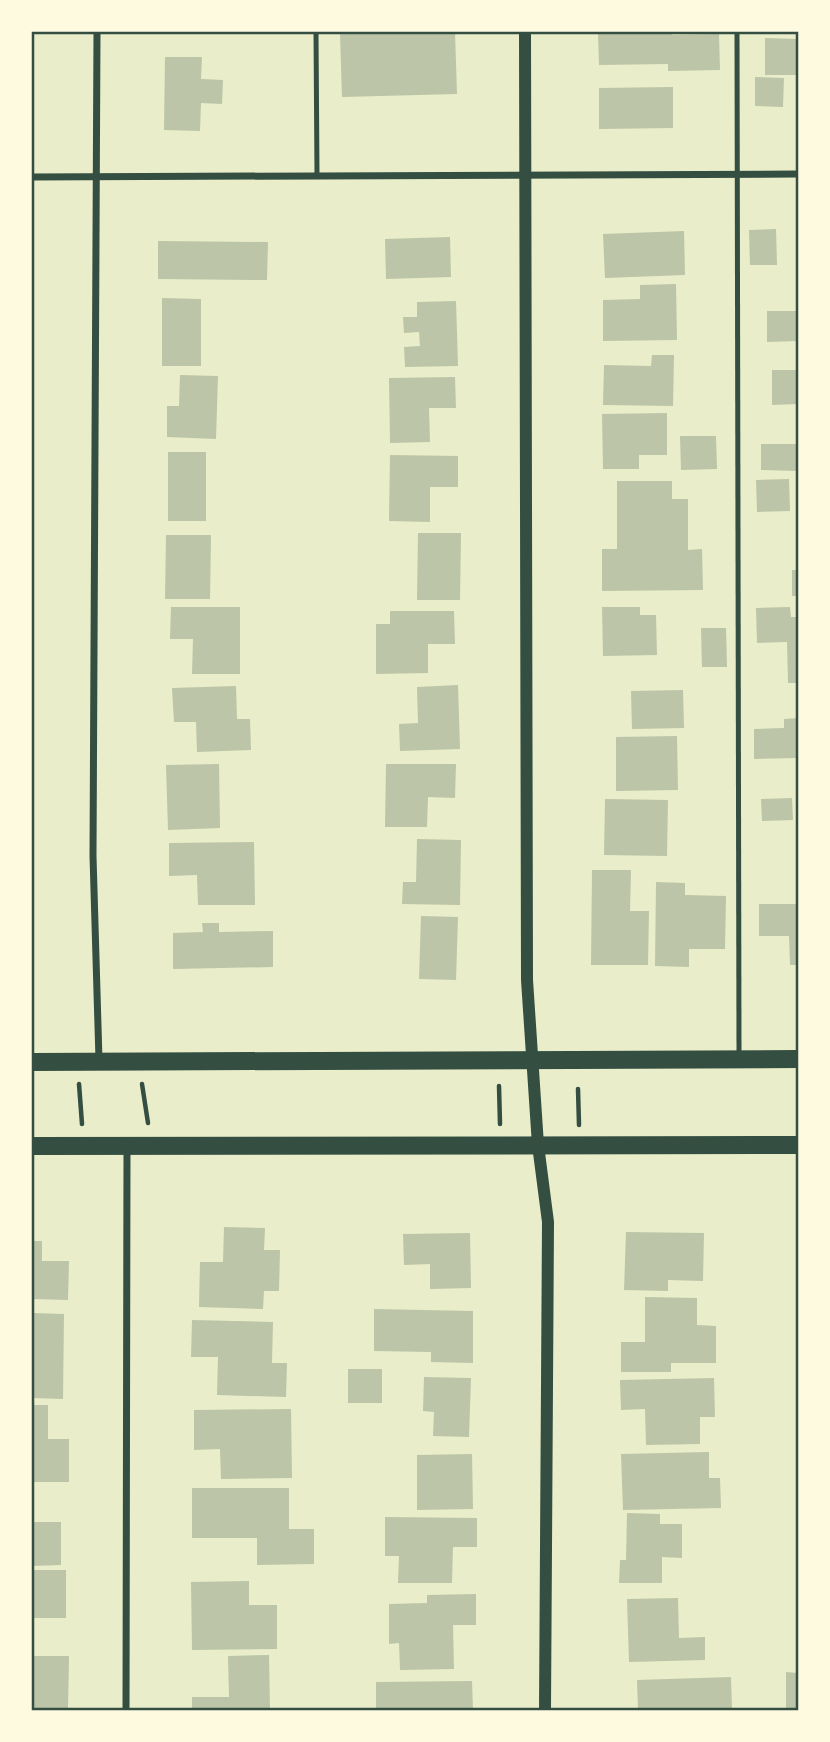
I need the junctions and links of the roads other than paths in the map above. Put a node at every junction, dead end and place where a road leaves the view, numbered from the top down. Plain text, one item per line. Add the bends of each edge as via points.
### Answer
1 (97, 32) edge
2 (316, 32) edge
3 (525, 32) edge
4 (737, 32) edge
5 (799, 174) edge
6 (738, 175) junction
7 (97, 176) junction
8 (317, 176) junction
9 (525, 176) junction
10 (32, 177) edge
11 (739, 1059) junction
12 (799, 1059) edge
13 (99, 1061) junction
14 (533, 1061) junction
15 (32, 1062) edge
16 (128, 1145) junction
17 (538, 1145) junction
18 (799, 1145) edge
19 (32, 1146) edge
20 (126, 1710) edge
21 (545, 1710) edge

1 - 7 street
2 - 8 lane
3 - 9 street
4 - 6 lane
5 - 6 street
6 - 9 street
6 - 11 lane
7 - 8 street
7 - 10 street
7 - 13 street via 93,856
8 - 9 street
9 - 14 street via 527,980
11 - 12 main road
11 - 14 main road
13 - 14 main road
13 - 15 main road
14 - 17 street
16 - 17 main road
16 - 19 main road
16 - 20 street
17 - 18 main road
17 - 21 street via 548,1222

